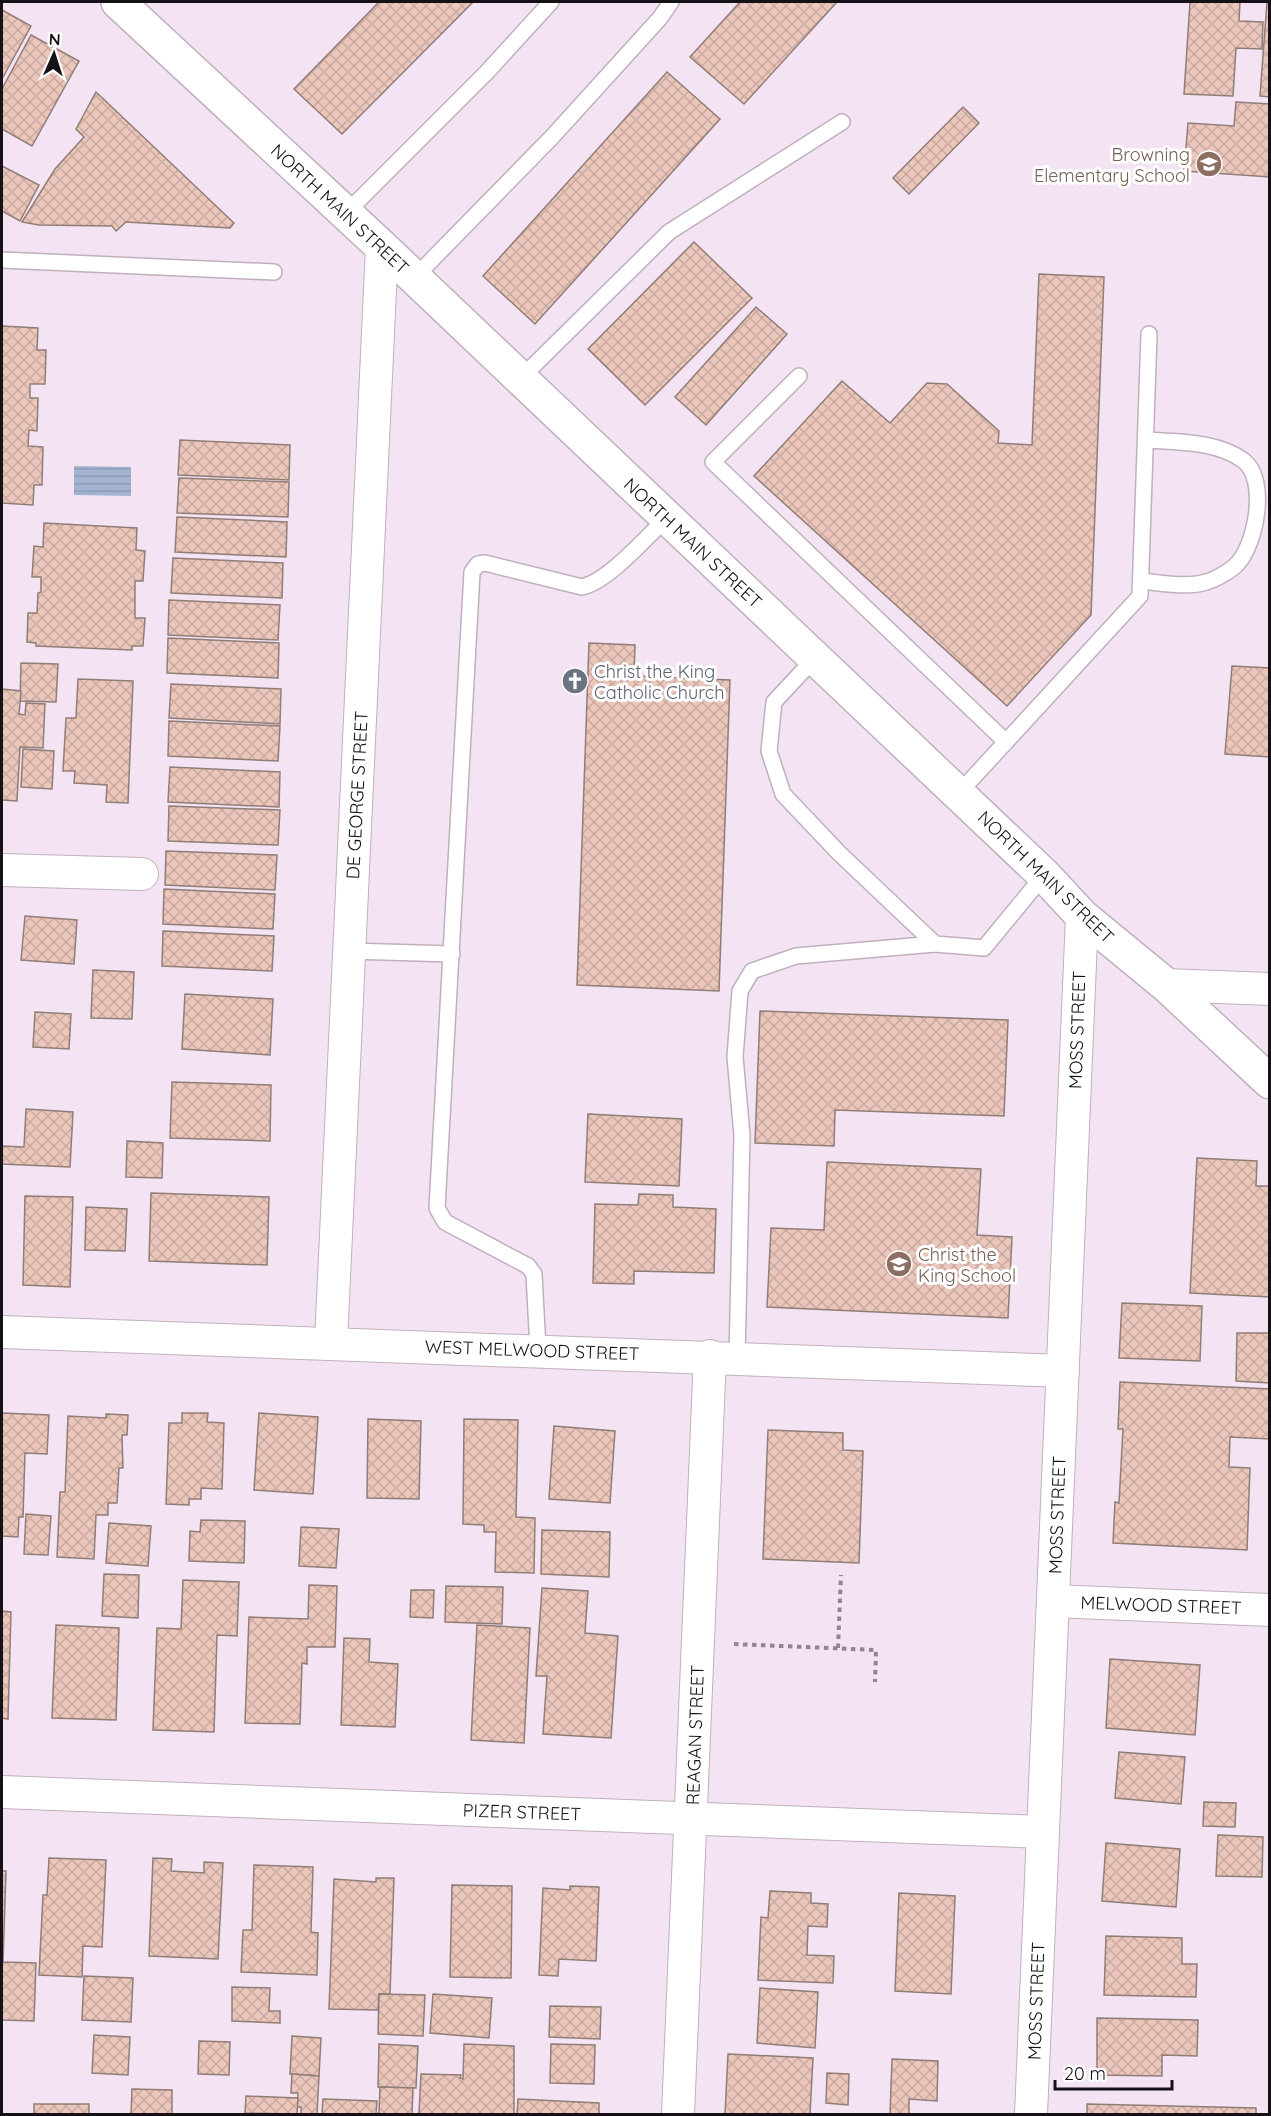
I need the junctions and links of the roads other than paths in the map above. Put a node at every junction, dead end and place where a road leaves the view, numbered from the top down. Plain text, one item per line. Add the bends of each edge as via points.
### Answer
1 (550, 2) edge
2 (671, 2) edge
3 (131, 9) edge
4 (842, 122) dead end
5 (346, 213) junction
6 (382, 247) junction
7 (2, 260) edge
8 (274, 272) dead end
9 (414, 278) junction
10 (1149, 334) dead end
11 (799, 376) dead end
12 (520, 379) junction
13 (1146, 440) junction
14 (667, 518) junction
15 (1142, 581) junction
16 (815, 658) junction
17 (1006, 742) junction
18 (958, 794) junction
19 (2, 870) edge
20 (142, 874) dead end
21 (1044, 875) junction
22 (1082, 916) junction
23 (935, 944) junction
24 (349, 951) junction
25 (452, 954) junction
26 (1166, 985) junction
27 (1269, 989) edge
28 (1269, 1082) edge
29 (2, 1332) edge
30 (331, 1342) junction
31 (538, 1350) junction
32 (724, 1357) junction
33 (1063, 1371) junction
34 (1053, 1601) junction
35 (1269, 1610) edge
36 (2, 1792) edge
37 (692, 1818) junction
38 (1043, 1832) junction
39 (678, 2115) edge
40 (1031, 2115) edge

1 - 5 lane via 486,73
2 - 9 lane via 552,137
3 - 5 main road, NORTH MAIN STREET
4 - 12 lane via 669,232
5 - 6 main road, NORTH MAIN STREET
6 - 9 main road, NORTH MAIN STREET
6 - 24 street, DE GEORGE STREET
7 - 8 lane
9 - 12 main road, NORTH MAIN STREET
10 - 13 lane
11 - 17 lane via 713,462
12 - 14 main road, NORTH MAIN STREET
13 - 15 lane
13 - 15 lane via 1191,443 1229,452 1246,462 1255,480 1258,502 1250,544 1237,564 1206,582
14 - 16 main road, NORTH MAIN STREET
14 - 25 lane via 598,580 582,587 485,563 474,568
15 - 17 lane via 1140,596
16 - 18 main road, NORTH MAIN STREET
16 - 23 lane via 774,702 769,751 783,794
17 - 18 lane
18 - 21 main road, NORTH MAIN STREET
19 - 20 street
21 - 22 main road, NORTH MAIN STREET
21 - 23 lane via 984,948
22 - 26 main road, NORTH MAIN STREET
22 - 33 street, MOSS STREET
23 - 32 lane via 796,956 752,971 740,991 735,1057 742,1135
24 - 25 lane
24 - 30 street, DE GEORGE STREET
25 - 31 lane via 437,1208 445,1222 528,1266 536,1282
26 - 27 street
26 - 28 main road, NORTH MAIN STREET
29 - 30 street, WEST MELWOOD STREET
30 - 31 street, WEST MELWOOD STREET
31 - 32 street, WEST MELWOOD STREET
32 - 33 street, WEST MELWOOD STREET
32 - 37 street, REAGAN STREET
33 - 34 street, MOSS STREET
34 - 35 street, MELWOOD STREET
34 - 38 street, MOSS STREET
36 - 37 street, PIZER STREET
37 - 38 street, PIZER STREET
37 - 39 street, REAGAN STREET
38 - 40 street, MOSS STREET

